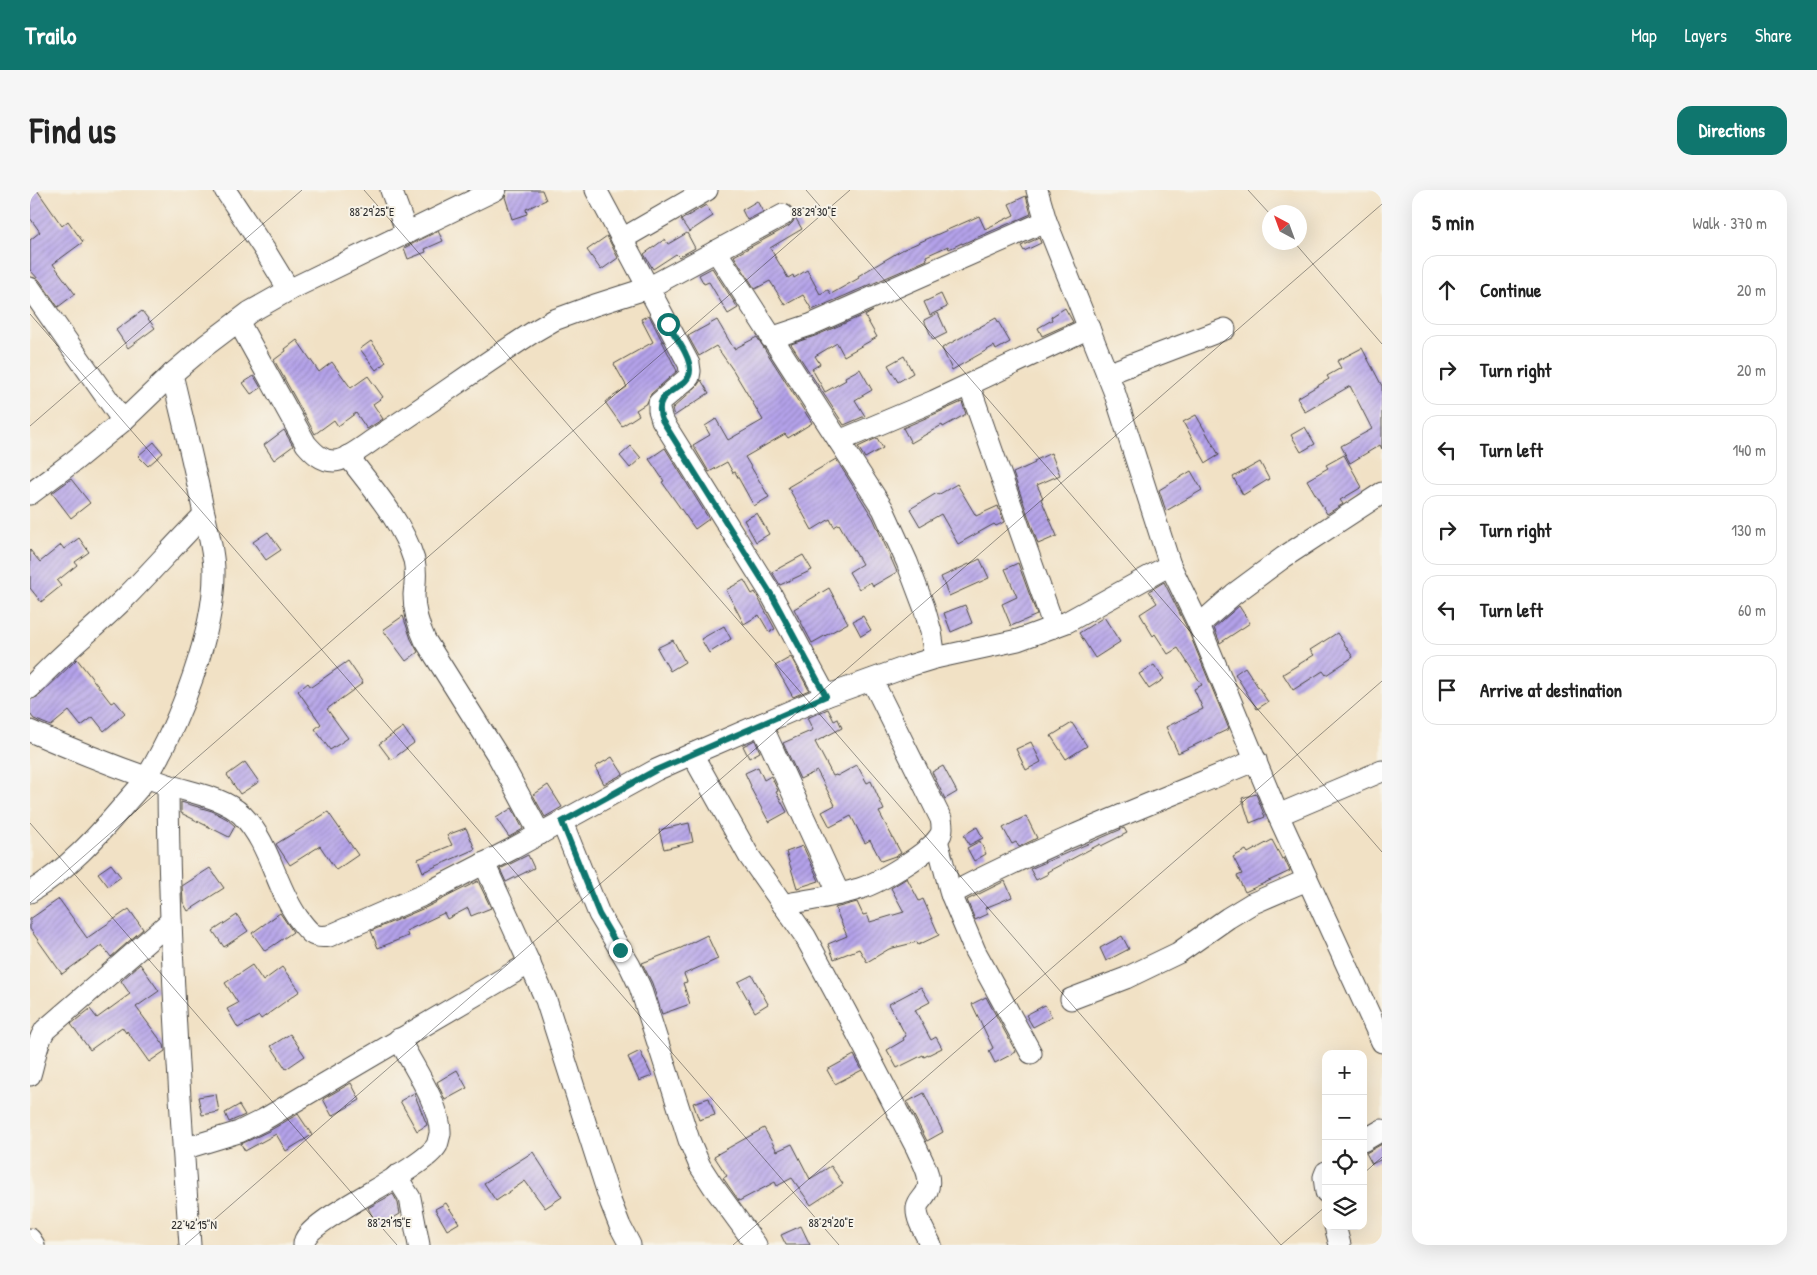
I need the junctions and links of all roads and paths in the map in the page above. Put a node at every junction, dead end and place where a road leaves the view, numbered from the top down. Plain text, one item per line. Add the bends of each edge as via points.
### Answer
1 (224, 190) edge
2 (391, 190) edge
3 (495, 190) edge
4 (596, 190) edge
5 (706, 190) edge
6 (1038, 190) edge
7 (783, 215) dead end
8 (1046, 221) junction
9 (407, 233) junction
10 (622, 239) junction
11 (716, 251) junction
12 (648, 288) junction
13 (289, 290) junction
14 (33, 300) edge
15 (238, 321) junction
16 (1089, 328) junction
17 (1225, 329) dead end
18 (771, 338) junction
19 (172, 374) junction
20 (1107, 374) junction
21 (969, 385) junction
22 (123, 420) junction
23 (840, 441) junction
24 (348, 456) junction
25 (30, 494) edge
26 (1380, 499) edge
27 (204, 515) junction
28 (1170, 565) junction
29 (1198, 625) junction
30 (1054, 627) junction
31 (935, 658) junction
32 (872, 680) junction
33 (30, 688) edge
34 (826, 696) junction
35 (761, 724) junction
36 (30, 731) edge
37 (692, 754) junction
38 (1256, 760) junction
39 (1382, 771) edge
40 (148, 777) junction
41 (168, 785) junction
42 (1278, 815) junction
43 (562, 822) junction
44 (540, 834) junction
45 (937, 840) junction
46 (484, 863) junction
47 (1307, 880) junction
48 (30, 892) edge
49 (839, 894) junction
50 (951, 894) junction
51 (783, 905) junction
52 (171, 921) junction
53 (530, 963) junction
54 (1071, 999) dead end
55 (399, 1039) junction
56 (1382, 1042) edge
57 (1031, 1054) dead end
58 (30, 1075) edge
59 (1382, 1130) edge
60 (1366, 1140) edge
61 (183, 1149) junction
62 (396, 1176) junction
63 (1336, 1230) edge
64 (30, 1239) edge
65 (34, 1245) edge
66 (190, 1245) edge
67 (304, 1245) edge
68 (419, 1245) edge
69 (630, 1245) edge
70 (756, 1245) edge
71 (931, 1245) edge
72 (1340, 1245) edge

1 - 13 street
2 - 9 street
3 - 9 street
4 - 10 street
5 - 10 street
6 - 8 street
7 - 11 street
8 - 16 street
8 - 18 street via 810,325
9 - 13 street
10 - 12 street
11 - 12 street
11 - 18 street
12 - 24 street via 554,320
12 - 34 street via 684,353 690,371 689,377 659,403 662,420 771,594
13 - 15 street
14 - 22 street
15 - 19 street
15 - 24 street via 306,444 325,460 336,462
16 - 20 street
16 - 21 street
17 - 20 street
18 - 23 street
19 - 22 street
19 - 27 street
20 - 28 street
21 - 23 street
21 - 30 street
22 - 25 street
23 - 31 street via 883,509 908,562 924,606
24 - 44 street via 391,514 414,560 417,622 425,640 498,756
26 - 29 street via 1284,556
27 - 33 street via 130,593 67,649
27 - 40 street via 214,570 207,625 182,704
28 - 29 street
28 - 30 street
29 - 38 street
30 - 31 street via 1018,640
31 - 32 street
32 - 34 street
32 - 45 street via 942,819 943,831
34 - 35 street
35 - 37 street
35 - 49 street
36 - 40 street
37 - 43 street via 656,770
37 - 51 street via 749,856
38 - 42 street
38 - 50 street via 1048,847
39 - 42 street
40 - 41 street
40 - 48 street via 76,858
41 - 46 street via 232,806 244,817 262,843 294,912 310,933 320,937 329,936 412,899
41 - 52 street
42 - 47 street
43 - 44 street
43 - 70 street via 599,914 640,987 700,1166
44 - 46 street
45 - 49 street via 875,882
45 - 50 street
46 - 53 street
47 - 54 street via 1251,904 1178,954
47 - 56 street
49 - 51 street
50 - 57 street via 974,950
51 - 71 street via 805,936 926,1170 929,1181 918,1206 918,1215
52 - 58 street via 45,1030 38,1042
52 - 61 street
53 - 55 street
53 - 69 street via 559,1037 611,1203
55 - 61 street via 263,1120 239,1132
55 - 62 street via 432,1101 440,1134 437,1145 428,1154
59 - 60 street
61 - 66 street
62 - 67 street via 323,1222 308,1234
62 - 68 street via 410,1198
63 - 72 street
64 - 65 street

